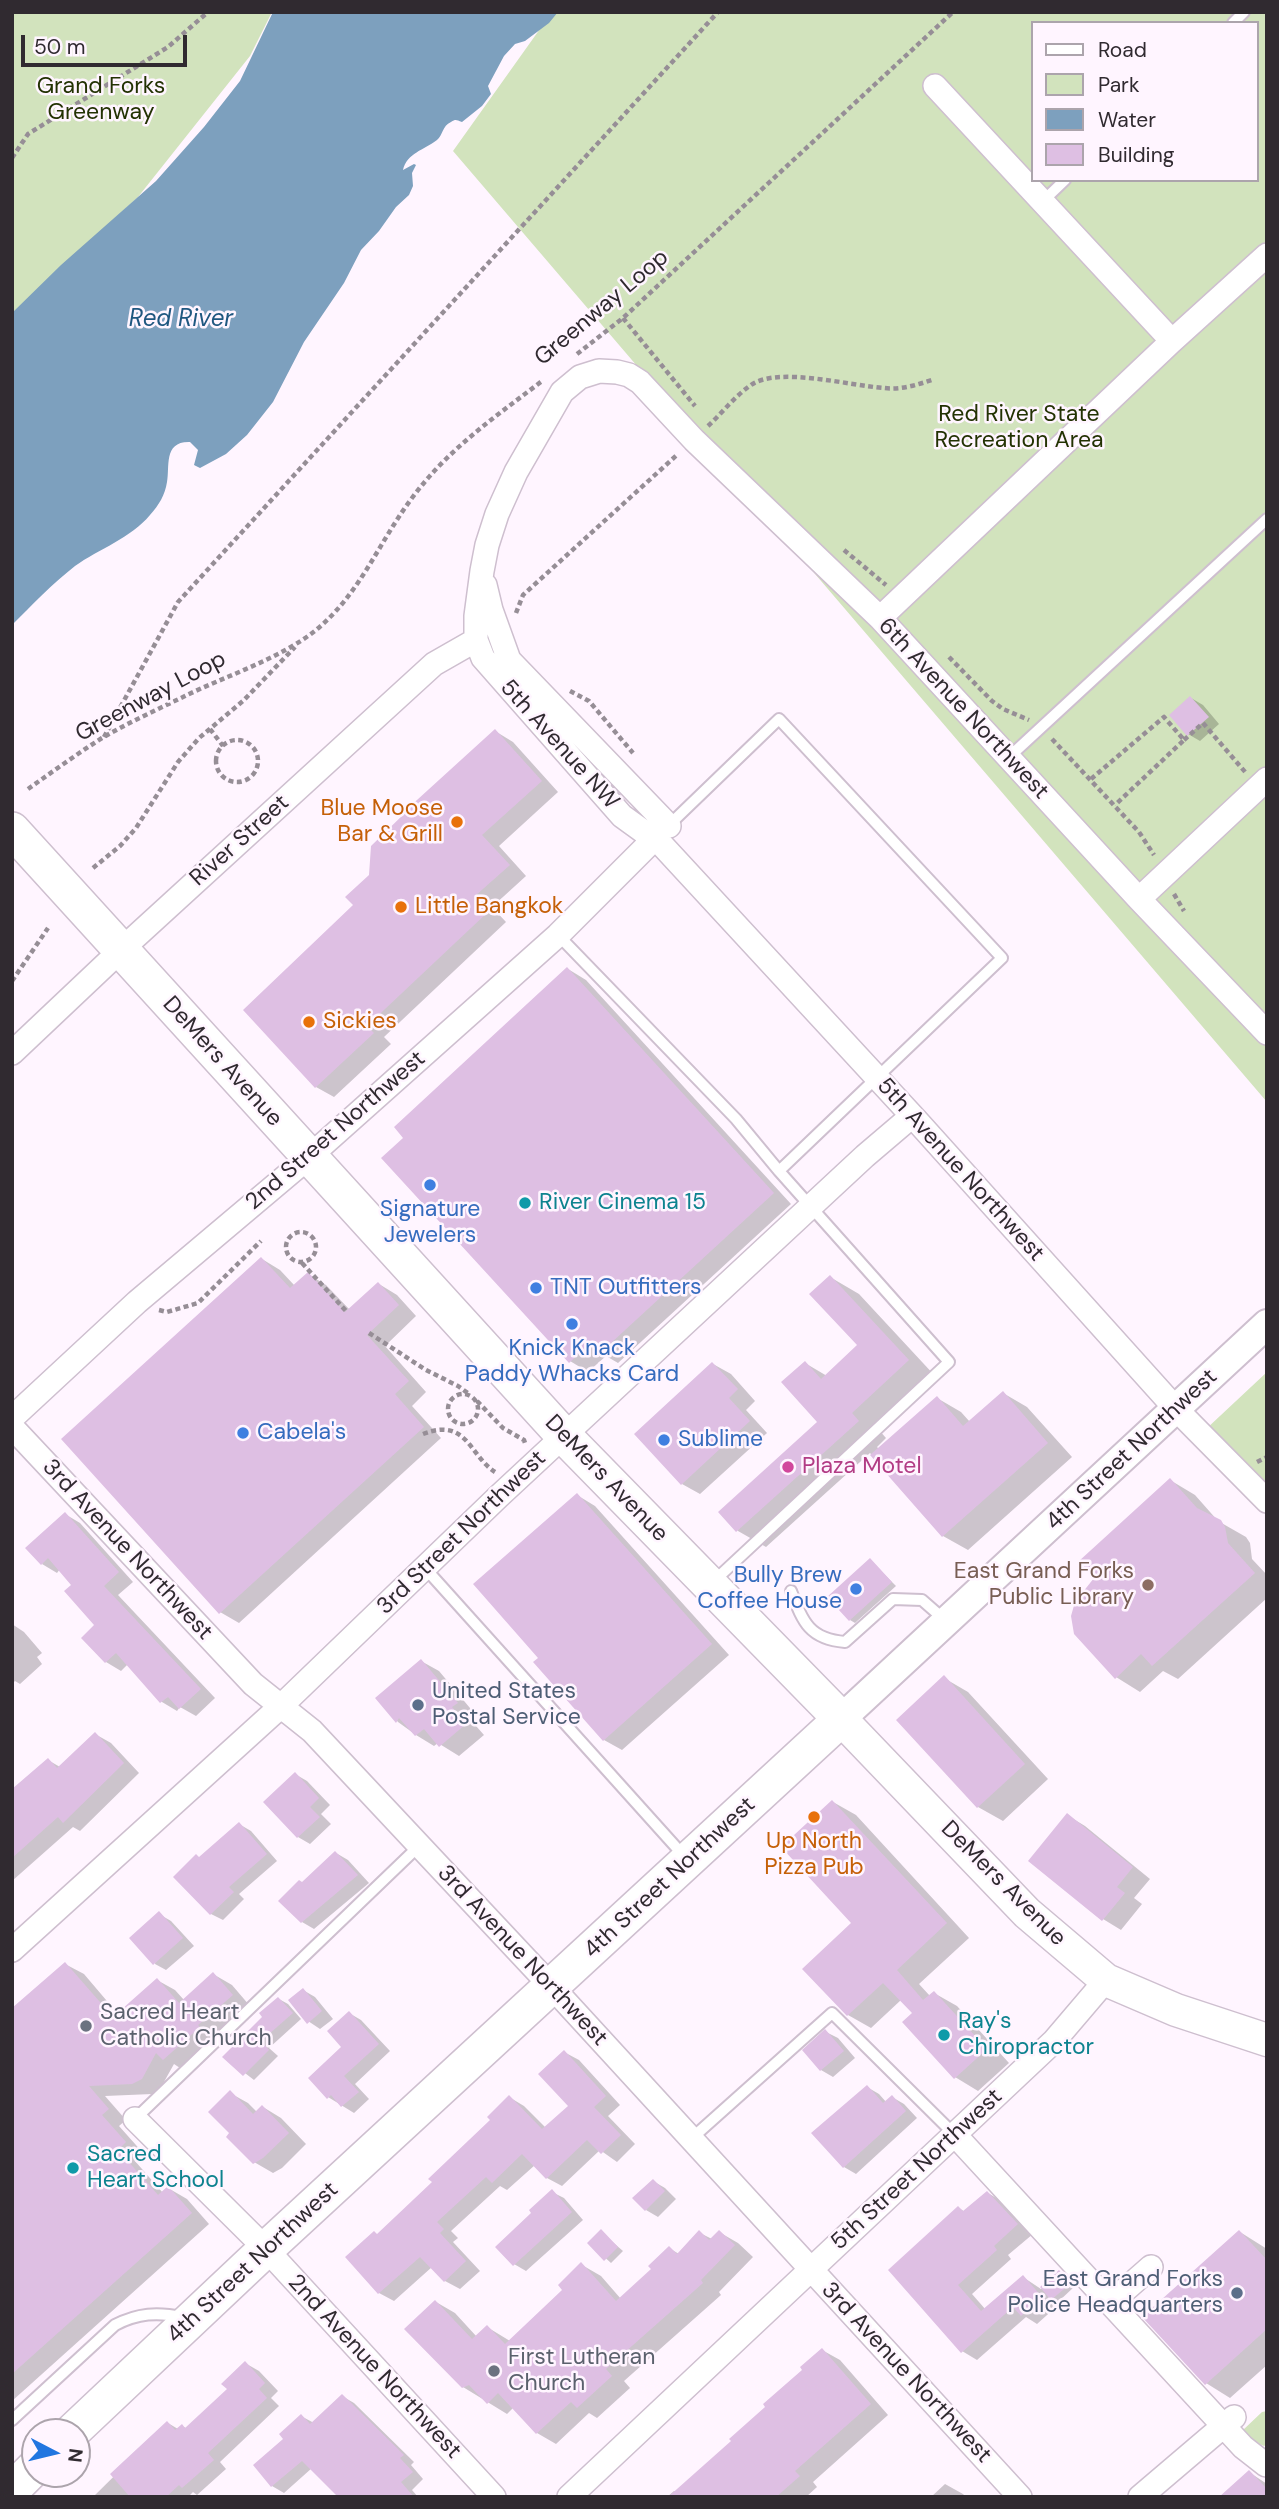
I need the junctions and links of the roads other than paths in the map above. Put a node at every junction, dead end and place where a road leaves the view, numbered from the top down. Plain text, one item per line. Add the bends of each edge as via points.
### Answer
1 (935, 86) dead end
2 (1063, 182) edge
3 (1042, 202) junction
4 (1267, 255) edge
5 (1172, 341) junction
6 (1267, 520) edge
7 (482, 571) junction
8 (880, 618) junction
9 (476, 640) junction
10 (1009, 758) junction
11 (1263, 783) edge
12 (12, 830) edge
13 (662, 832) junction
14 (1139, 899) junction
15 (558, 935) junction
16 (121, 950) junction
17 (1267, 1033) edge
18 (12, 1053) edge
19 (877, 1078) junction
20 (912, 1116) junction
21 (309, 1157) junction
22 (779, 1171) junction
23 (812, 1207) junction
24 (1267, 1324) edge
25 (1175, 1409) junction
26 (12, 1418) edge
27 (12, 1427) edge
28 (564, 1436) junction
29 (1267, 1500) edge
30 (425, 1568) junction
31 (709, 1586) junction
32 (791, 1591) dead end
33 (947, 1621) junction
34 (280, 1707) junction
35 (841, 1719) junction
36 (419, 1846) junction
37 (689, 1860) junction
38 (12, 1950) edge
39 (1106, 1980) junction
40 (552, 1987) junction
41 (1267, 2040) edge
42 (135, 2119) joint
43 (955, 2135) junction
44 (691, 2139) junction
45 (266, 2249) junction
46 (1151, 2267) dead end
47 (811, 2269) junction
48 (1110, 2303) junction
49 (192, 2319) junction
50 (87, 2418) edge
51 (12, 2420) edge
52 (1230, 2421) junction
53 (1266, 2465) edge
54 (494, 2497) edge
55 (569, 2497) edge
56 (1020, 2497) edge
57 (1140, 2497) edge

1 - 3 street
2 - 3 lane
3 - 5 street
4 - 5 street
5 - 8 street
6 - 10 lane
7 - 8 street, 6th Avenue Northwest via 497,514 562,392 580,377 617,372 650,393
7 - 9 street, 6th Avenue Northwest
7 - 13 street via 509,660
8 - 10 street, 6th Avenue Northwest
9 - 13 street, 5th Avenue NW via 500,679 622,816
9 - 16 street, River Street via 434,664
10 - 14 street, 6th Avenue Northwest
11 - 14 street
12 - 16 main road, DeMers Avenue
13 - 15 street, 2nd Street Northwest
13 - 19 street, 5th Avenue Northwest
13 - 19 lane via 779,719 1002,958
14 - 17 street, 6th Avenue Northwest
15 - 21 street, 2nd Street Northwest
15 - 22 lane via 736,1119
16 - 18 street, River Street
16 - 21 main road, DeMers Avenue
19 - 20 street, 5th Avenue Northwest
19 - 22 lane
20 - 23 street, 3rd Street Northwest
20 - 25 street, 5th Avenue Northwest
21 - 26 street, 2nd Street Northwest via 137,1303
21 - 28 main road, DeMers Avenue
22 - 23 lane
23 - 28 street, 3rd Street Northwest
23 - 31 lane via 949,1362
24 - 25 street, 4th Street Northwest
25 - 29 street, 5th Avenue Northwest
25 - 33 street, 4th Street Northwest
27 - 34 street, 3rd Avenue Northwest via 253,1684
28 - 30 street, 3rd Street Northwest
28 - 31 main road, DeMers Avenue
30 - 34 street, 3rd Street Northwest
30 - 37 lane
31 - 35 main road, DeMers Avenue
32 - 33 lane via 802,1620 825,1640 845,1642 892,1599 922,1600
33 - 35 street, 4th Street Northwest
34 - 36 street, 3rd Avenue Northwest via 312,1731
34 - 38 street, 3rd Street Northwest
35 - 37 main road, 4th Street Northwest
35 - 39 main road, DeMers Avenue via 1027,1913
36 - 40 street, 3rd Avenue Northwest
36 - 42 lane
37 - 40 main road, 4th Street Northwest
39 - 41 main road, DeMers Avenue via 1176,2010
39 - 43 street, 5th Street Northwest via 1055,2041
40 - 44 street, 3rd Avenue Northwest
40 - 45 main road, 4th Street Northwest
42 - 45 street, 2nd Avenue Northwest
43 - 44 lane via 832,2013
43 - 47 street, 5th Street Northwest
43 - 48 street
44 - 47 street, 3rd Avenue Northwest
45 - 49 main road, 4th Street Northwest
45 - 54 street, 2nd Avenue Northwest
46 - 48 street
47 - 55 street, 5th Street Northwest
47 - 56 street, 3rd Avenue Northwest
48 - 52 street
49 - 50 main road, 4th Street Northwest
49 - 51 lane via 152,2313 114,2325
52 - 53 street via 1243,2447
52 - 57 street

